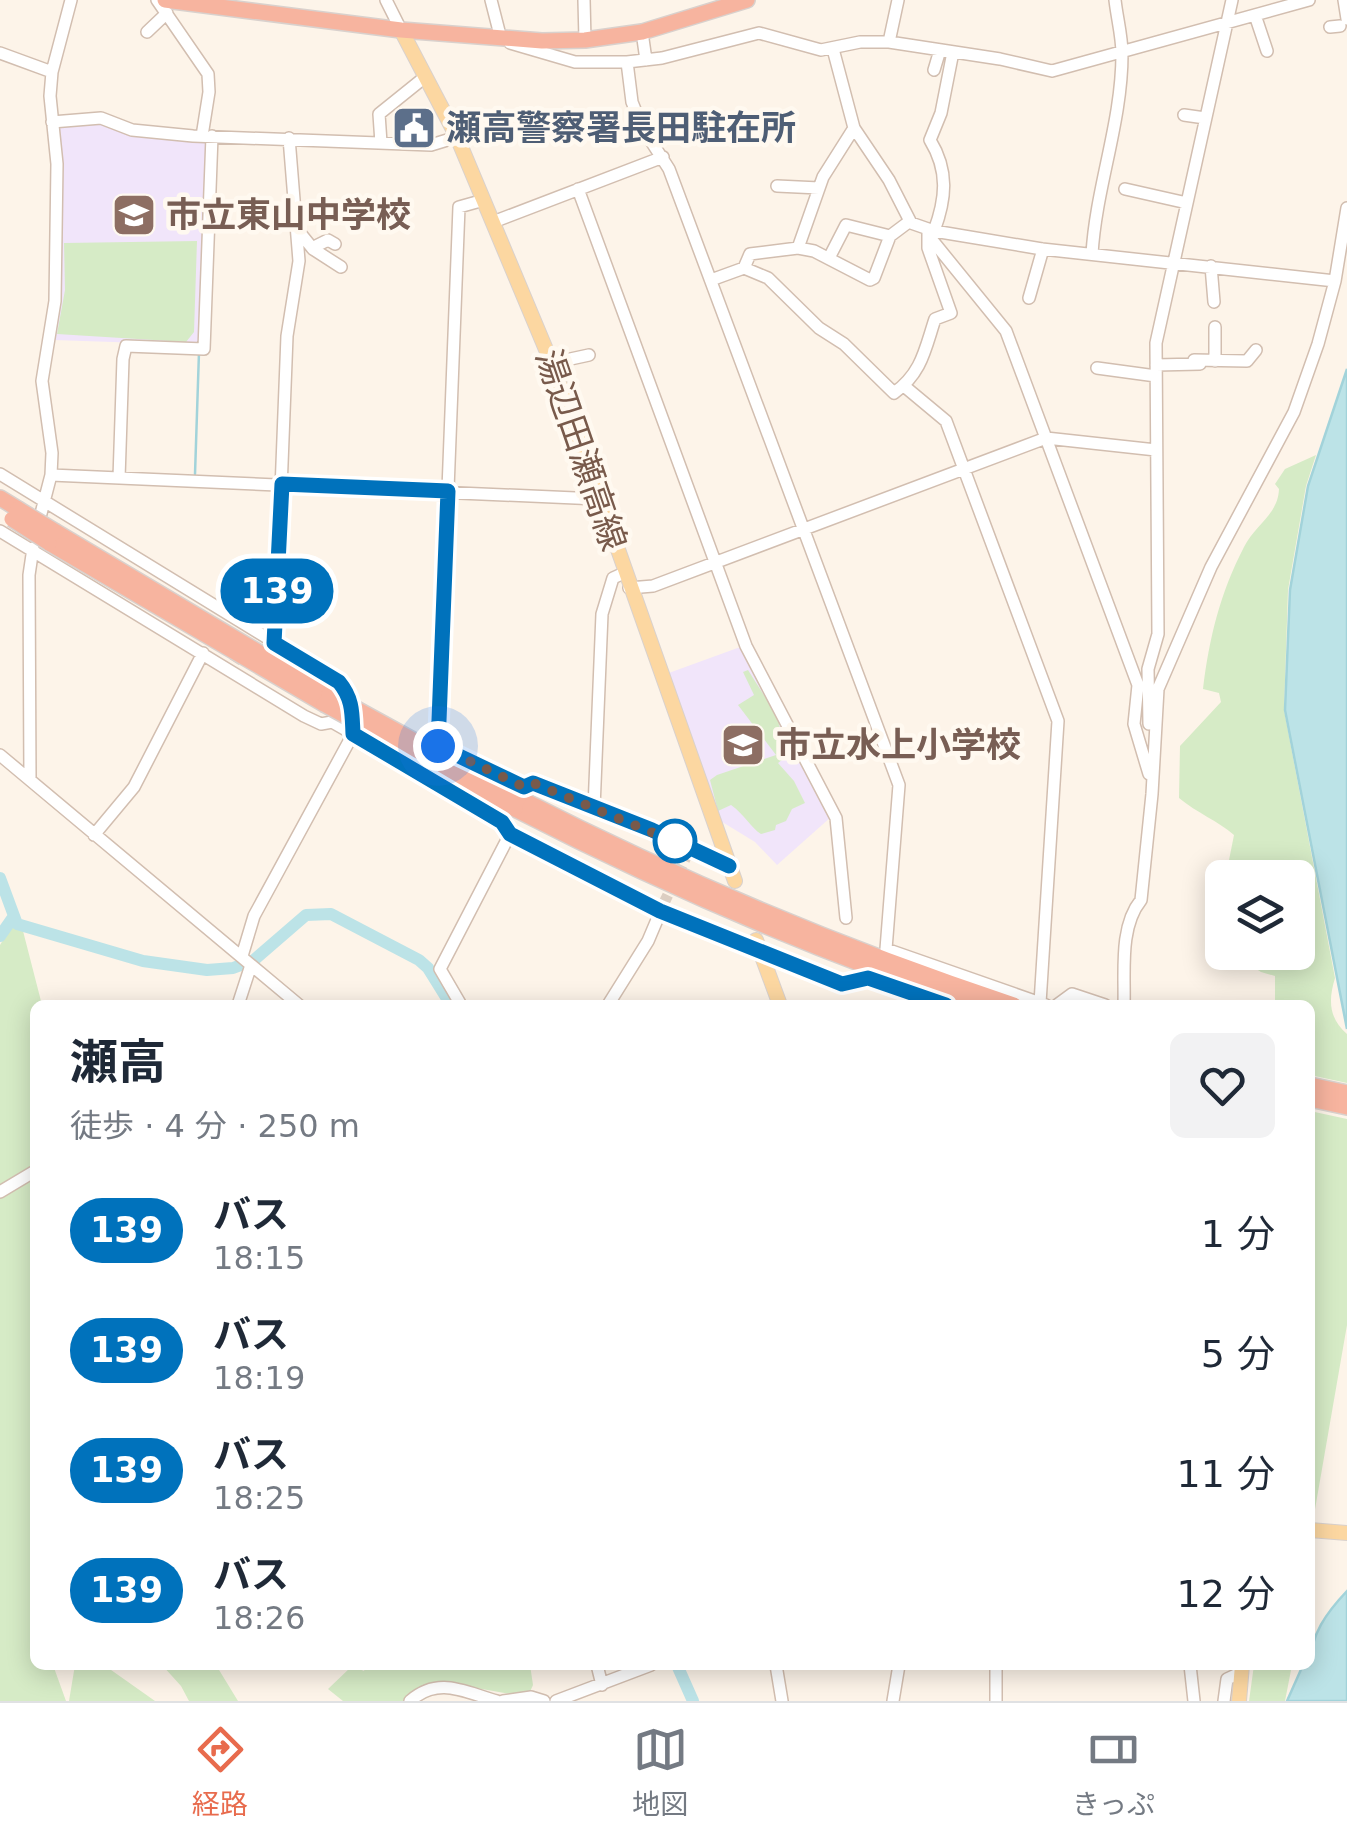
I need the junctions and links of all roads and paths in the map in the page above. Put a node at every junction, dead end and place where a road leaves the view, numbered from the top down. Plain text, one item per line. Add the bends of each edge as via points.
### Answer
1 (71, 0) edge
2 (157, 0) edge
3 (386, 0) edge
4 (491, 0) edge
5 (584, 0) edge
6 (746, 0) edge
7 (898, 0) edge
8 (1114, 0) edge
9 (1232, 0) edge
10 (1309, 0) edge
11 (1344, 0) edge
12 (166, 7) edge
13 (1255, 15) junction
14 (1225, 24) junction
15 (1339, 24) edge
16 (400, 30) junction
17 (147, 32) dead end
18 (642, 32) junction
19 (499, 38) junction
20 (585, 40) junction
21 (889, 42) junction
22 (832, 49) junction
23 (947, 51) junction
24 (1122, 52) junction
25 (1267, 52) dead end
26 (0, 53) edge
27 (646, 60) junction
28 (627, 62) junction
29 (934, 70) dead end
30 (52, 72) junction
31 (425, 77) junction
32 (1210, 95) junction
33 (1225, 102) dead end
34 (1184, 115) dead end
35 (1205, 118) junction
36 (52, 122) junction
37 (854, 128) junction
38 (207, 136) junction
39 (457, 137) junction
40 (289, 138) junction
41 (382, 142) junction
42 (663, 158) junction
43 (777, 186) dead end
44 (818, 188) junction
45 (578, 189) junction
46 (1125, 189) dead end
47 (484, 200) junction
48 (1187, 203) junction
49 (1347, 208) edge
50 (910, 221) junction
51 (492, 222) junction
52 (296, 228) junction
53 (930, 232) junction
54 (890, 236) junction
55 (335, 244) dead end
56 (312, 248) junction
57 (798, 248) junction
58 (1044, 249) junction
59 (1092, 254) junction
60 (829, 258) junction
61 (1174, 262) junction
62 (1211, 266) junction
63 (340, 267) dead end
64 (744, 268) junction
65 (711, 280) junction
66 (1335, 281) junction
67 (1028, 298) dead end
68 (1214, 302) dead end
69 (1216, 327) dead end
70 (1256, 350) dead end
71 (589, 355) dead end
72 (1215, 361) junction
73 (552, 363) junction
74 (1097, 368) dead end
75 (1156, 371) junction
76 (904, 386) junction
77 (1046, 438) junction
78 (1156, 450) junction
79 (964, 470) junction
80 (0, 474) edge
81 (50, 475) junction
82 (118, 478) junction
83 (282, 484) junction
84 (448, 491) junction
85 (0, 498) edge
86 (598, 498) junction
87 (43, 500) junction
88 (10, 513) edge
89 (803, 530) junction
90 (0, 532) edge
91 (33, 551) junction
92 (717, 562) junction
93 (624, 573) junction
94 (630, 588) junction
95 (274, 643) junction
96 (203, 653) junction
97 (353, 734) junction
98 (1155, 752) junction
99 (0, 755) edge
100 (30, 779) junction
101 (1153, 782) junction
102 (594, 808) junction
103 (94, 834) junction
104 (510, 834) junction
105 (732, 873) joint
106 (662, 908) junction
107 (846, 918) dead end
108 (824, 942) junction
109 (759, 947) junction
110 (247, 961) junction
111 (239, 1000) edge
112 (292, 1000) edge
113 (458, 1000) edge
114 (611, 1000) edge
115 (778, 1000) edge
116 (932, 1000) edge
117 (964, 1000) edge
118 (999, 1000) edge
119 (1032, 1000) edge
120 (1043, 1000) edge
121 (1064, 1000) edge
122 (1090, 1000) edge
123 (1124, 1000) edge
124 (1315, 1086) edge
125 (1347, 1093) edge
126 (1315, 1101) edge
127 (1347, 1107) edge
128 (30, 1174) edge
129 (0, 1192) edge
130 (1315, 1531) edge
131 (1347, 1534) edge
132 (598, 1670) edge
133 (639, 1670) edge
134 (777, 1670) edge
135 (898, 1670) edge
136 (996, 1670) edge
137 (1191, 1670) edge
138 (1240, 1670) edge
139 (1242, 1670) edge
140 (602, 1685) junction
141 (410, 1701) edge
142 (500, 1701) edge
143 (544, 1701) edge
144 (556, 1701) edge
145 (782, 1701) edge
146 (892, 1701) edge
147 (996, 1701) edge
148 (1194, 1701) edge
149 (1224, 1701) edge
150 (1239, 1701) edge

1 - 30 street
2 - 12 street
3 - 16 street
4 - 19 street
5 - 20 street
6 - 18 highway
7 - 21 street
8 - 24 street
9 - 14 street
10 - 13 street
11 - 15 street
12 - 16 highway
12 - 17 street
12 - 38 street via 208,74
13 - 14 street
13 - 25 street
14 - 24 street
14 - 32 street
16 - 19 highway
16 - 31 main road, 湯辺田瀬高線
18 - 20 highway
18 - 27 street
19 - 20 highway
19 - 28 street via 576,62
21 - 22 street
21 - 23 street
22 - 27 street via 759,33
22 - 37 street
23 - 24 street via 1052,71
23 - 29 street
23 - 53 street via 941,113 930,140 946,201
24 - 59 street
26 - 30 street
27 - 28 street
28 - 42 street via 632,102
30 - 36 street
31 - 39 main road, 湯辺田瀬高線
31 - 41 street via 378,114
32 - 33 street
32 - 35 street
34 - 35 street
35 - 48 street
36 - 38 street via 101,118 132,130
36 - 81 street via 58,164 56,301 42,381
37 - 44 street
37 - 50 street
38 - 40 street
38 - 82 street via 204,349 126,346
39 - 41 street via 431,145
39 - 47 main road, 湯辺田瀬高線
40 - 41 street
40 - 52 street
42 - 45 street
42 - 65 street
43 - 44 street
44 - 57 street
45 - 51 street
45 - 92 street
46 - 48 street
47 - 51 main road, 湯辺田瀬高線
47 - 84 street via 459,207
48 - 61 street
49 - 66 street
50 - 53 street
50 - 54 street
51 - 73 main road, 湯辺田瀬高線
52 - 56 street
52 - 83 street
53 - 58 street
53 - 76 street via 928,248 951,313 936,319 923,360
53 - 77 street via 1006,331
54 - 60 street via 846,224
54 - 60 street via 870,280
55 - 56 street via 328,240
56 - 63 street
57 - 60 street
57 - 64 street via 750,254
58 - 59 street
58 - 67 street
59 - 61 street
61 - 62 street
61 - 75 street
62 - 66 street
62 - 68 street
64 - 65 street
64 - 76 street via 768,278 894,392
65 - 89 street
66 - 98 street via 1294,412 1169,658 1158,689
69 - 72 street
70 - 72 street via 1246,361
71 - 73 street
72 - 75 street
73 - 86 main road, 湯辺田瀬高線
74 - 75 street
75 - 78 street
76 - 79 street via 946,421
77 - 78 street
77 - 79 street
77 - 101 street via 1138,685 1134,724
78 - 98 street via 1158,634 1148,669
79 - 89 street
79 - 120 street via 1058,721
80 - 87 street
81 - 82 street
81 - 87 street
82 - 83 street
83 - 84 street
83 - 95 street
84 - 86 street
84 - 102 street via 438,746 524,787 533,783
85 - 88 highway
86 - 93 main road, 湯辺田瀬高線
87 - 91 street
87 - 95 street
88 - 108 highway, bridge via 517,804
89 - 92 street
89 - 119 street via 899,785 886,949
90 - 91 street
91 - 96 street
91 - 100 street
92 - 94 street
92 - 107 street via 746,646 836,818
93 - 94 main road, 湯辺田瀬高線
93 - 102 street via 613,578 602,614
94 - 105 main road, 湯辺田瀬高線
95 - 97 street via 339,682 352,701
96 - 97 street via 232,665 304,716
96 - 103 street via 134,787
97 - 104 street via 502,822
97 - 110 street via 254,916
98 - 101 street
99 - 100 street
100 - 103 street
101 - 123 street via 1141,900 1126,940
102 - 105 street
103 - 110 street
104 - 106 street
104 - 113 street via 440,969
106 - 109 street
106 - 114 street
108 - 117 highway
108 - 118 highway
109 - 115 main road
109 - 116 street via 842,984 868,978
110 - 111 street
110 - 112 street
121 - 122 street via 1072,994
124 - 125 highway
126 - 127 highway
128 - 129 street
130 - 131 main road
132 - 140 street
133 - 140 street
134 - 145 street
135 - 146 street
136 - 147 street
137 - 148 street
138 - 149 street via 1227,1679
139 - 150 main road
140 - 144 street
141 - 142 street via 440,1686
142 - 143 street

